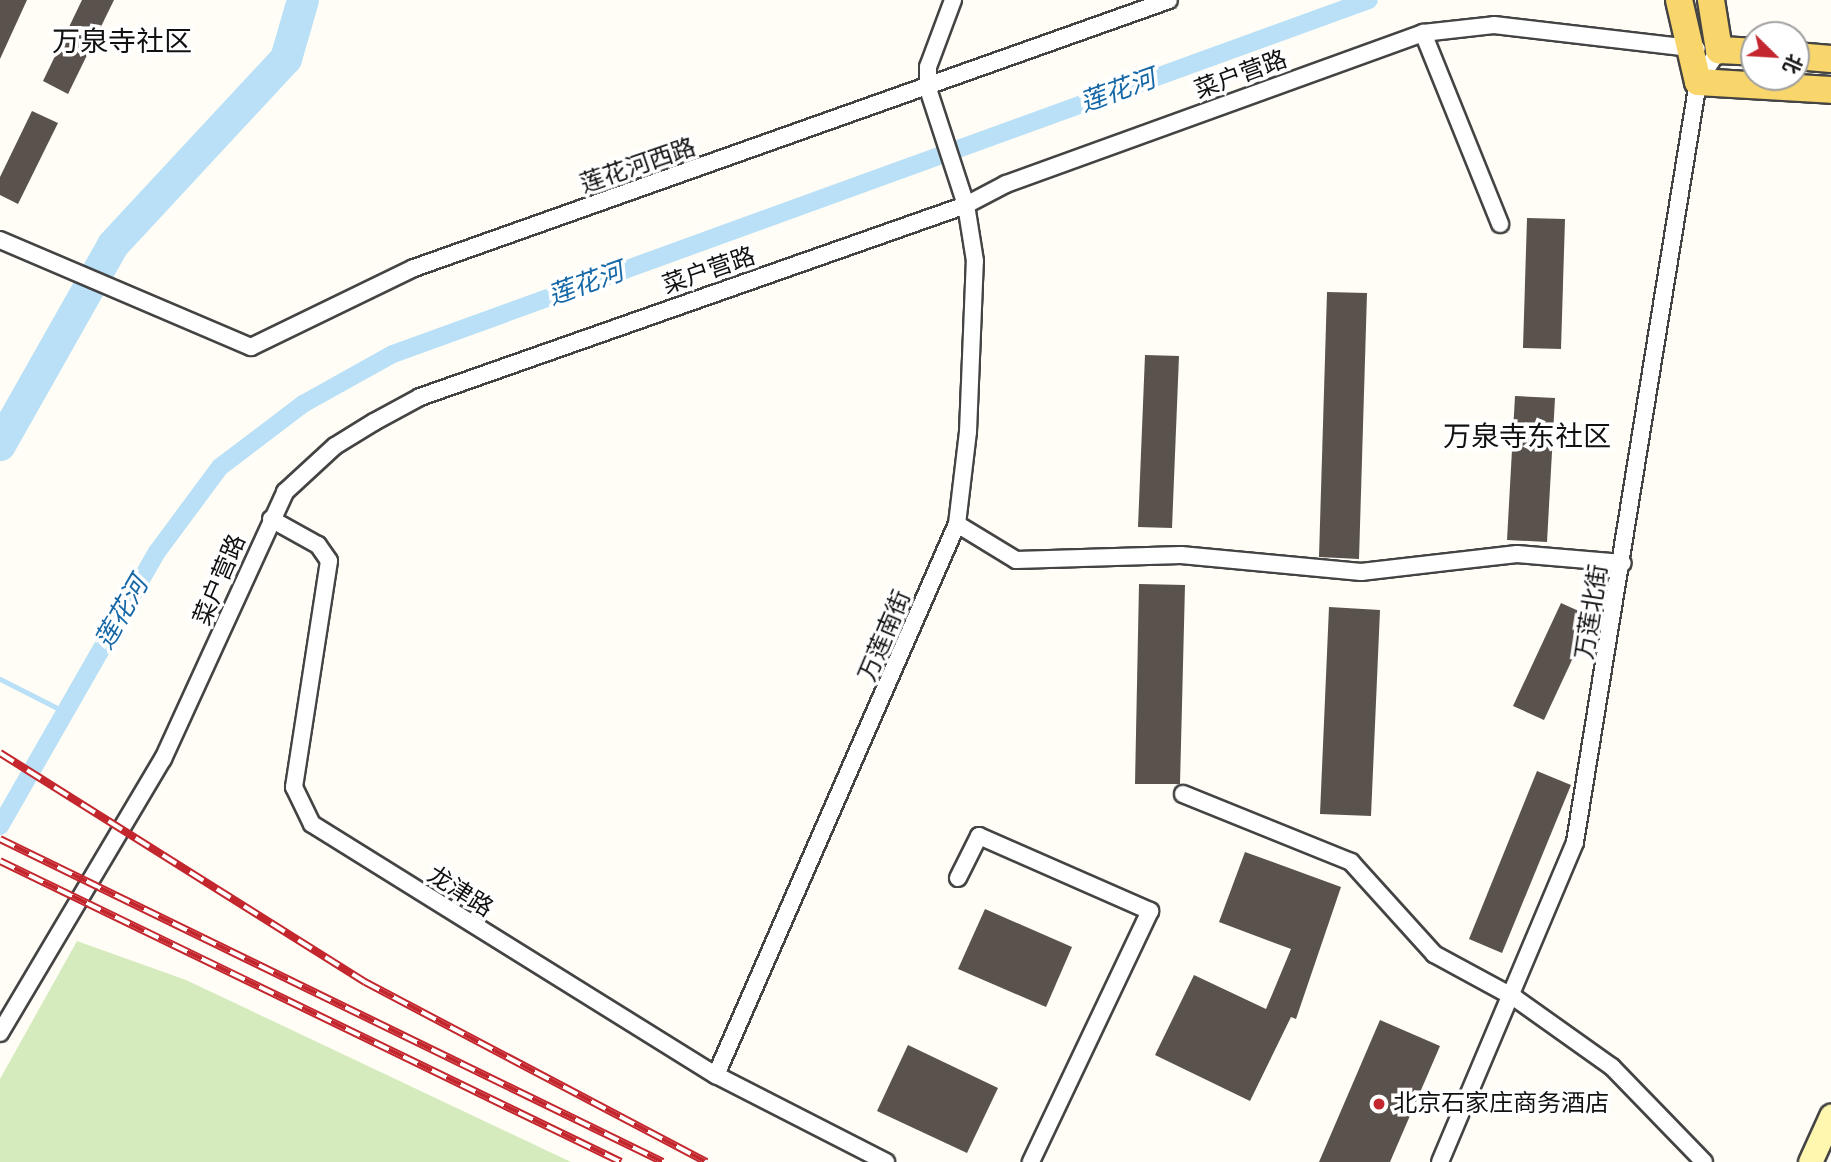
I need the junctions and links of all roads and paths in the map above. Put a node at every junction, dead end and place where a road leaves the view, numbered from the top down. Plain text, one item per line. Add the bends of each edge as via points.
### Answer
1 (953, 0) edge
2 (1169, 0) edge
3 (1679, 0) edge
4 (1711, 0) edge
5 (1423, 33) junction
6 (1690, 49) junction
7 (1719, 50) junction
8 (1740, 51) edge
9 (1810, 57) edge
10 (1831, 59) edge
11 (1698, 82) junction
12 (928, 89) junction
13 (1831, 90) edge
14 (966, 205) junction
15 (1500, 224) dead end
16 (0, 240) edge
17 (271, 520) junction
18 (957, 524) junction
19 (1623, 563) junction
20 (1183, 794) dead end
21 (958, 878) dead end
22 (1515, 998) junction
23 (0, 1033) edge
24 (716, 1075) junction
25 (1831, 1116) edge
26 (886, 1162) edge
27 (1031, 1162) edge
28 (1440, 1162) edge
29 (1704, 1162) edge
30 (1810, 1162) edge

1 - 12 street via 928,67
2 - 12 street, 莲花河西路
3 - 6 main road
4 - 7 main road
5 - 6 street, 菜户营路 via 1494,25
5 - 14 street, 菜户营路 via 1006,184
5 - 15 street
6 - 7 street, 菜户营路
6 - 11 main road
7 - 8 main road
7 - 11 street, 万莲北街
9 - 10 main road
11 - 13 main road
11 - 19 street, 万莲北街
12 - 14 street, 万莲南街
12 - 16 street, 莲花河西路 via 414,268 251,347
14 - 17 street, 菜户营路 via 420,397 308,468
14 - 18 street, 万莲南街 via 975,261 968,432
17 - 23 street, 菜户营路 via 163,759
17 - 24 street, 龙津路 via 318,545 329,561 294,787 312,824
18 - 19 street via 1016,560 1181,555 1361,572 1517,554
18 - 24 street, 万莲南街
19 - 22 street, 万莲北街 via 1575,842
20 - 22 street via 1351,862 1434,954
21 - 27 street via 979,836 1150,911
22 - 28 street, 万莲北街
22 - 29 street via 1612,1067
24 - 26 street, 龙津路
25 - 30 street

